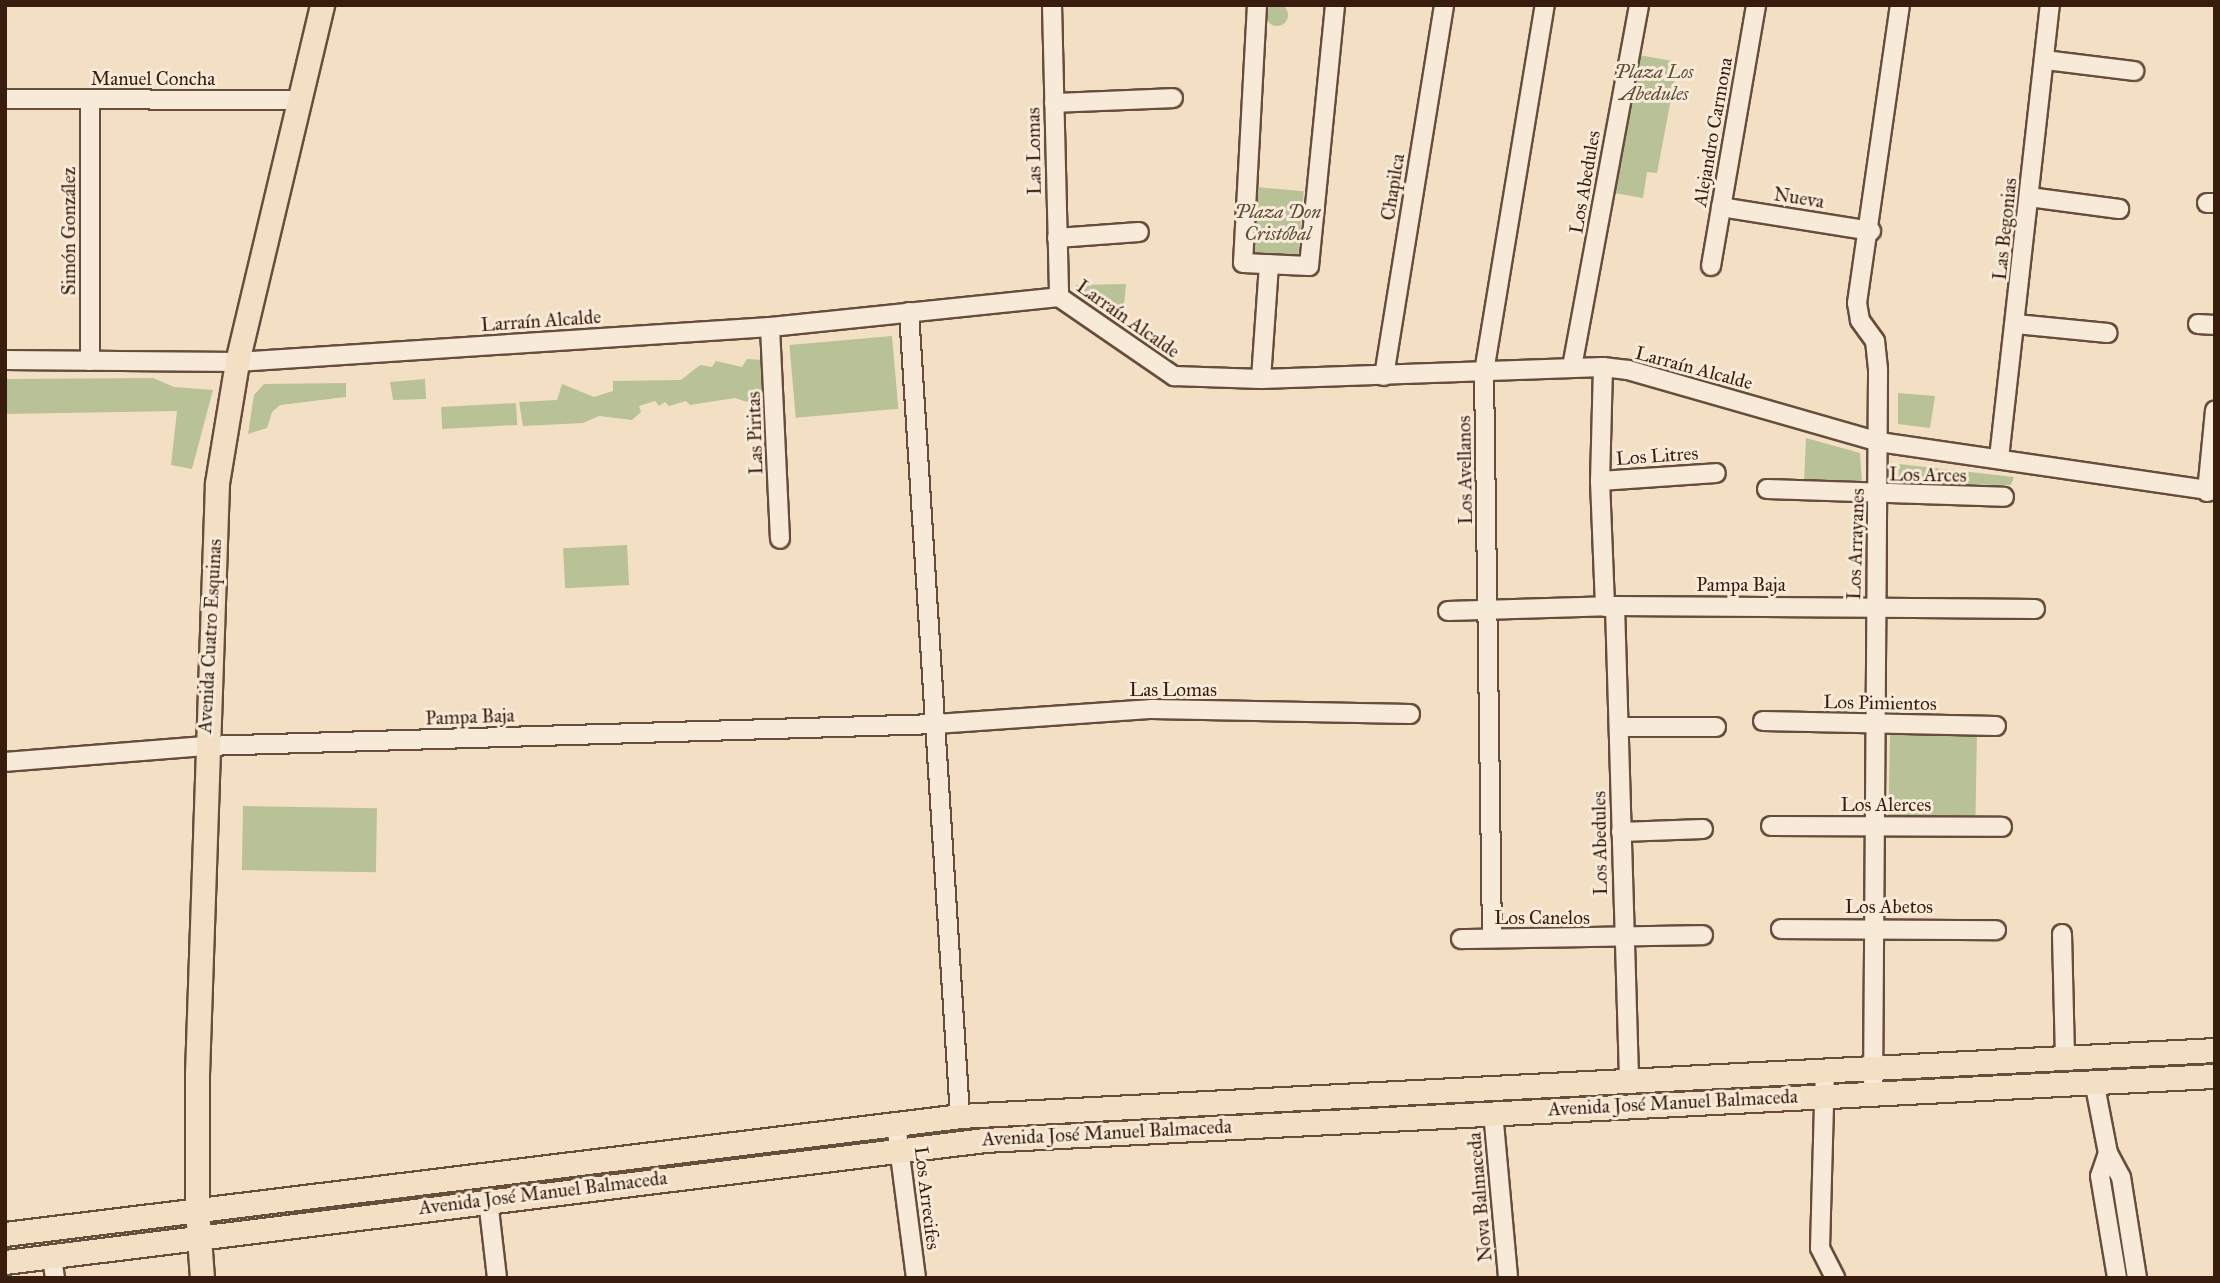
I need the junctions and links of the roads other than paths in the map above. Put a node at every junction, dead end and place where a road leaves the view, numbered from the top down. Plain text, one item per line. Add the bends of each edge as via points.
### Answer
1 (322, 5) edge
2 (1052, 5) edge
3 (1257, 5) edge
4 (1335, 5) edge
5 (1444, 5) edge
6 (1545, 5) edge
7 (1639, 5) edge
8 (1756, 5) edge
9 (1900, 5) edge
10 (2050, 5) edge
11 (2045, 60) junction
12 (2134, 71) dead end
13 (1173, 98) dead end
14 (5, 99) edge
15 (90, 100) junction
16 (301, 100) junction
17 (1054, 103) junction
18 (2029, 197) junction
19 (1721, 208) junction
20 (2119, 209) dead end
21 (1871, 231) junction
22 (1139, 232) dead end
23 (1057, 238) junction
24 (1269, 264) junction
25 (1711, 266) dead end
26 (1059, 297) junction
27 (909, 312) junction
28 (2016, 324) junction
29 (770, 327) junction
30 (2108, 333) dead end
31 (5, 360) edge
32 (90, 361) junction
33 (237, 362) junction
34 (1572, 367) junction
35 (1603, 367) junction
36 (1484, 372) junction
37 (1384, 376) junction
38 (1261, 379) junction
39 (2215, 410) edge
40 (1879, 442) junction
41 (1999, 458) junction
42 (1716, 473) dead end
43 (1600, 481) junction
44 (1767, 489) dead end
45 (2211, 492) edge
46 (1880, 496) junction
47 (2004, 497) dead end
48 (780, 539) dead end
49 (1610, 606) junction
50 (1875, 606) junction
51 (2035, 609) dead end
52 (1448, 611) dead end
53 (1488, 611) junction
54 (1410, 714) dead end
55 (1763, 721) dead end
56 (936, 724) junction
57 (1873, 724) junction
58 (1996, 726) dead end
59 (1619, 727) junction
60 (1716, 727) dead end
61 (205, 746) junction
62 (5, 762) edge
63 (1875, 826) junction
64 (1771, 827) dead end
65 (2001, 827) dead end
66 (1703, 829) dead end
67 (1621, 832) junction
68 (1872, 927) junction
69 (1781, 929) dead end
70 (1996, 930) dead end
71 (1703, 934) dead end
72 (2062, 934) dead end
73 (1461, 939) dead end
74 (1492, 939) junction
75 (1623, 939) junction
76 (2215, 1050) edge
77 (2065, 1056) junction
78 (1872, 1067) junction
79 (1825, 1069) junction
80 (2215, 1076) edge
81 (1629, 1079) junction
82 (2094, 1081) junction
83 (1873, 1093) junction
84 (1825, 1095) junction
85 (1493, 1112) junction
86 (960, 1116) junction
87 (895, 1124) junction
88 (899, 1149) junction
89 (2108, 1153) junction
90 (488, 1200) junction
91 (197, 1210) junction
92 (5, 1234) edge
93 (198, 1238) junction
94 (5, 1262) edge
95 (53, 1267) edge
96 (202, 1278) edge
97 (498, 1278) edge
98 (916, 1278) edge
99 (1508, 1278) edge
100 (1835, 1278) edge
101 (2116, 1278) edge
102 (2137, 1278) edge

1 - 16 main road, Avenida Cuatro Esquinas
2 - 17 street, Las Lomas
3 - 24 street via 1243,263
4 - 24 street via 1309,266
5 - 37 street, Chapilca
6 - 36 street, Los Avellanos
7 - 34 street, Los Abedules
8 - 19 street, Alejandro Carmona
9 - 21 street, Los Arrayanes
10 - 11 street, Las Begonias
11 - 12 street
11 - 18 street, Las Begonias
13 - 17 street
14 - 15 street, Manuel Concha
15 - 16 street, Manuel Concha
15 - 32 street, Simón González
16 - 33 main road, Avenida Cuatro Esquinas
17 - 23 street, Las Lomas
18 - 20 street
18 - 28 street, Las Begonias
19 - 21 street, Nueva
19 - 25 street, Alejandro Carmona
21 - 40 street, Los Arrayanes via 1857,303 1860,320 1875,341
22 - 23 street
23 - 26 street, Las Lomas
24 - 38 street
26 - 27 street, Larraín Alcalde
26 - 38 street, Larraín Alcalde via 1174,376
27 - 29 street, Larraín Alcalde
27 - 56 street
28 - 30 street
28 - 41 street, Las Begonias
29 - 33 street, Larraín Alcalde
29 - 48 street, Las Piritas
31 - 32 street, Larraín Alcalde
32 - 33 street, Larraín Alcalde
33 - 61 main road, Avenida Cuatro Esquinas via 217,483
34 - 35 street, Larraín Alcalde
34 - 36 street, Larraín Alcalde
35 - 40 street, Larraín Alcalde
35 - 43 street, Los Abedules
36 - 37 street, Larraín Alcalde
36 - 53 street, Los Avellanos
37 - 38 street, Larraín Alcalde
39 - 45 street
40 - 41 street, Larraín Alcalde
40 - 46 street, Los Arrayanes
41 - 45 street, Larraín Alcalde
42 - 43 street, Los Litres
43 - 49 street, Los Abedules
44 - 46 street, Los Arces
46 - 47 street, Los Arces
46 - 50 street, Los Arrayanes
49 - 50 street, Pampa Baja
49 - 53 street, Pampa Baja
49 - 59 street, Los Abedules
50 - 51 street, Pampa Baja
50 - 57 street, Los Arrayanes
52 - 53 street, Pampa Baja
53 - 74 street, Los Avellanos
54 - 56 street, Las Lomas via 1152,709
55 - 57 street, Los Pimientos
56 - 61 street, Pampa Baja
56 - 86 street
57 - 58 street, Los Pimientos
57 - 63 street, Los Arrayanes
59 - 60 street
59 - 67 street, Los Abedules
61 - 62 street, Pampa Baja
61 - 91 main road, Avenida Cuatro Esquinas
63 - 64 street, Los Alerces
63 - 65 street, Los Alerces
63 - 68 street, Los Arrayanes
66 - 67 street
67 - 75 street, Los Abedules
68 - 69 street, Los Abetos
68 - 70 street, Los Abetos
68 - 78 street, Los Arrayanes
71 - 75 street, Los Canelos
72 - 77 street
73 - 74 street, Los Canelos
74 - 75 street, Los Canelos
75 - 81 street, Los Abedules
76 - 77 main road, Avenida José Manuel Balmaceda
77 - 78 main road, Avenida José Manuel Balmaceda
78 - 79 main road, Avenida José Manuel Balmaceda
78 - 83 street, Los Arrayanes
79 - 81 main road, Avenida José Manuel Balmaceda
79 - 84 street
80 - 82 main road, Avenida José Manuel Balmaceda
81 - 86 main road, Avenida José Manuel Balmaceda
82 - 83 main road, Avenida José Manuel Balmaceda
82 - 89 street
83 - 84 main road, Avenida José Manuel Balmaceda
84 - 85 main road, Avenida José Manuel Balmaceda
84 - 100 street via 1820,1248
85 - 88 main road, Avenida José Manuel Balmaceda via 1107,1132
85 - 99 street, Nova Balmaceda
86 - 87 main road, Avenida José Manuel Balmaceda
87 - 88 street, Los Arrecifes
87 - 91 main road, Avenida José Manuel Balmaceda
88 - 90 main road, Avenida José Manuel Balmaceda
88 - 98 street, Los Arrecifes
89 - 101 street via 2100,1176
89 - 102 street via 2120,1177
90 - 93 main road, Avenida José Manuel Balmaceda
90 - 97 street
91 - 92 main road, Avenida José Manuel Balmaceda
91 - 93 main road, Avenida Cuatro Esquinas
93 - 95 main road, Avenida José Manuel Balmaceda
93 - 96 main road, Avenida Cuatro Esquinas
94 - 95 main road, Avenida José Manuel Balmaceda

